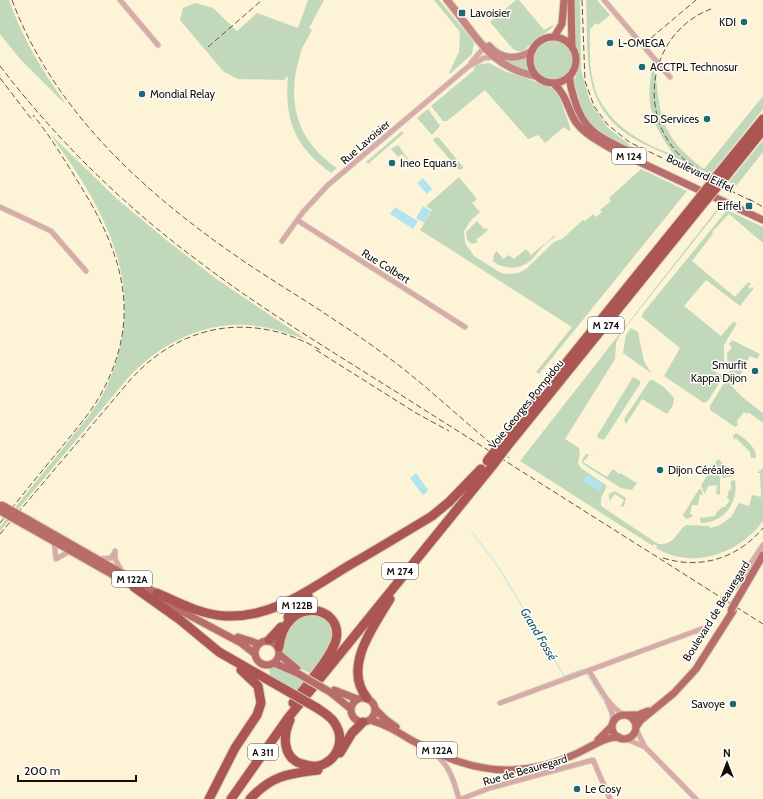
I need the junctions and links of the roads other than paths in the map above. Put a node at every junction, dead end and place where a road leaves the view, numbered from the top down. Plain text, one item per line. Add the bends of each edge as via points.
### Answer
1 (120, 0) edge
2 (447, 0) edge
3 (564, 0) edge
4 (571, 0) edge
5 (604, 0) edge
6 (463, 19) junction
7 (554, 37) junction
8 (158, 45) dead end
9 (572, 47) junction
10 (485, 48) junction
11 (532, 51) junction
12 (495, 55) junction
13 (469, 66) junction
14 (536, 76) junction
15 (570, 76) junction
16 (670, 77) dead end
17 (553, 83) junction
18 (763, 119) edge
19 (763, 130) edge
20 (722, 174) junction
21 (0, 207) edge
22 (763, 215) edge
23 (297, 220) junction
24 (763, 220) edge
25 (282, 241) dead end
26 (86, 271) dead end
27 (465, 327) dead end
28 (490, 463) junction
29 (480, 469) junction
30 (1, 507) edge
31 (25, 522) junction
32 (54, 542) junction
33 (763, 545) edge
34 (70, 551) junction
35 (763, 555) edge
36 (97, 559) junction
37 (763, 560) edge
38 (408, 570) junction
39 (122, 574) junction
40 (332, 576) junction
41 (134, 587) junction
42 (735, 587) dead end
43 (158, 593) junction
44 (734, 607) junction
45 (704, 628) dead end
46 (269, 640) junction
47 (259, 644) junction
48 (279, 651) junction
49 (219, 652) junction
50 (255, 654) junction
51 (274, 664) junction
52 (589, 671) junction
53 (298, 672) junction
54 (318, 672) junction
55 (687, 678) junction
56 (331, 691) junction
57 (308, 694) junction
58 (605, 695) junction
59 (367, 698) junction
60 (357, 699) junction
61 (500, 703) dead end
62 (298, 706) joint
63 (351, 709) junction
64 (376, 710) junction
65 (626, 715) junction
66 (366, 721) junction
67 (613, 724) junction
68 (636, 728) junction
69 (622, 738) junction
70 (645, 747) junction
71 (429, 749) junction
72 (258, 750) joint
73 (209, 799) edge
74 (225, 799) edge
75 (231, 799) edge
76 (250, 799) edge
77 (460, 799) edge
78 (610, 799) edge
79 (696, 799) edge

1 - 8 street
2 - 6 street
3 - 7 main road via 563,21
4 - 9 main road
5 - 16 street
6 - 10 street
6 - 12 street
7 - 9 main road via 561,38
7 - 11 main road via 539,42
9 - 15 main road via 576,62
10 - 12 street
10 - 13 street, Rue Lavoisier
11 - 12 street via 515,58
11 - 14 main road via 530,64
12 - 13 street, Rue Lavoisier
12 - 14 street via 500,63 515,71
13 - 23 street, Rue Lavoisier via 328,185
14 - 17 main road
15 - 17 main road
15 - 22 main road, Boulevard Eiffel / M 124 via 575,101 586,125 593,131
17 - 24 main road, Boulevard Eiffel / M 124 via 562,91 574,119 590,136 612,149
18 - 20 highway, Voie Georges Pompidou / M 274
19 - 20 highway, Voie Georges Pompidou / M 274
20 - 28 highway, Voie Georges Pompidou / M 274, bridge
21 - 26 street via 50,231
23 - 25 street, Rue Lavoisier
23 - 27 street, Rue Colbert
28 - 29 highway, Voie Georges Pompidou / M 274
28 - 38 highway, Voie Georges Pompidou / M 274
29 - 40 highway via 460,492 436,513
29 - 54 highway, Voie Georges Pompidou / M 274
30 - 31 main road, M 122A, bridge
31 - 32 main road, M 122A
31 - 36 main road, M 122A
32 - 34 main road, M 122A
32 - 34 street via 56,559
33 - 42 street
34 - 41 main road, M 122A
35 - 44 main road, Boulevard de Beauregard
36 - 39 main road, M 122A
36 - 39 street via 110,558 115,550 115,559
37 - 44 main road, Boulevard de Beauregard
38 - 57 highway, Voie Georges Pompidou / M 274
38 - 59 highway via 359,657 361,687
39 - 43 main road, M 122A
40 - 43 highway via 283,605 248,615 212,614 192,609
40 - 46 highway, M 122B via 303,599
41 - 49 highway, M 122A
41 - 50 main road, M 122A via 241,643
43 - 47 main road, M 122A via 202,620
44 - 55 main road, Boulevard de Beauregard
45 - 52 street
46 - 47 main road
46 - 48 main road via 274,642
47 - 50 main road
48 - 51 main road
48 - 53 main road
48 - 54 highway via 283,632 295,615 311,610 326,615 335,626 336,640
49 - 57 highway, M 122A, bridge via 284,689 317,708 334,722 339,732 338,750 331,759 318,766 298,763 291,757 285,744 290,720
49 - 73 highway via 254,680 261,694 261,703 257,715 235,748
50 - 51 main road via 257,660 263,664
51 - 53 main road
52 - 58 street
52 - 61 street
53 - 56 main road
54 - 72 highway, M 274
55 - 65 main road via 650,709 638,715
55 - 68 main road via 666,700 641,720
56 - 60 main road
56 - 63 main road
57 - 62 highway, M 274
58 - 65 street via 618,711
58 - 67 street
59 - 60 main road
59 - 64 main road via 372,701
60 - 63 main road
62 - 75 highway, A 311
63 - 66 main road via 353,716
64 - 66 main road via 374,716
64 - 67 main road, M 122A via 390,723 451,756 473,764 499,768 528,766 567,756 598,739
65 - 67 main road via 617,717
65 - 68 main road via 635,721
66 - 71 main road, M 122A via 384,725
66 - 76 highway via 352,733 335,761 326,767 277,777
67 - 69 main road via 614,732
68 - 69 main road via 632,736
68 - 70 street
69 - 70 street
69 - 71 main road, M 122A via 604,740 557,762 514,770 470,766
70 - 79 street
71 - 77 street via 447,766
72 - 74 highway, A 311
77 - 78 street, Rue de Beauregard via 490,788 593,760

